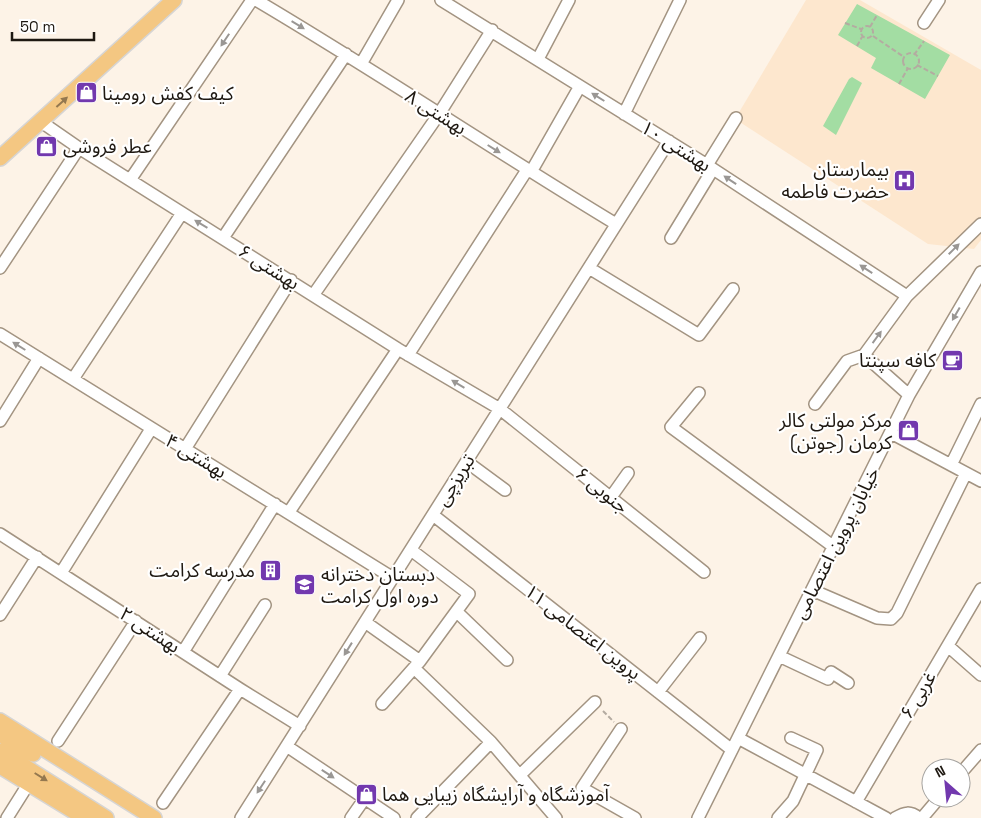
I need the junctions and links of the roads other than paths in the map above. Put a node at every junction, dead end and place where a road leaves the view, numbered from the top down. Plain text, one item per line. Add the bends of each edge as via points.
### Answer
1 (174, 0) edge
2 (254, 0) edge
3 (398, 0) edge
4 (569, 0) edge
5 (680, 0) edge
6 (939, 0) edge
7 (448, 2) edge
8 (924, 23) dead end
9 (492, 30) junction
10 (346, 54) junction
11 (538, 59) junction
12 (361, 64) junction
13 (580, 86) junction
14 (439, 114) junction
15 (624, 114) junction
16 (736, 118) dead end
17 (40, 121) junction
18 (669, 140) junction
19 (79, 148) junction
20 (0, 158) edge
21 (710, 167) junction
22 (529, 171) junction
23 (130, 180) junction
24 (182, 213) junction
25 (616, 224) junction
26 (981, 224) edge
27 (223, 238) junction
28 (671, 238) dead end
29 (0, 268) edge
30 (589, 268) junction
31 (981, 272) edge
32 (291, 280) junction
33 (733, 289) dead end
34 (314, 294) junction
35 (907, 296) junction
36 (0, 334) edge
37 (398, 348) junction
38 (408, 355) junction
39 (864, 356) junction
40 (39, 358) junction
41 (73, 379) junction
42 (699, 393) dead end
43 (909, 395) junction
44 (815, 404) dead end
45 (981, 404) edge
46 (500, 409) junction
47 (0, 421) edge
48 (151, 429) junction
49 (891, 433) junction
50 (185, 449) junction
51 (467, 462) junction
52 (951, 465) junction
53 (628, 473) dead end
54 (966, 473) junction
55 (981, 481) edge
56 (504, 490) dead end
57 (611, 497) junction
58 (275, 504) junction
59 (289, 512) junction
60 (433, 514) junction
61 (0, 534) edge
62 (834, 547) junction
63 (411, 550) junction
64 (37, 558) junction
65 (704, 572) dead end
66 (61, 573) junction
67 (393, 578) junction
68 (981, 589) edge
69 (812, 590) junction
70 (265, 605) dead end
71 (458, 612) junction
72 (0, 615) edge
73 (136, 621) junction
74 (365, 622) junction
75 (700, 638) dead end
76 (948, 646) junction
77 (183, 652) junction
78 (779, 656) junction
79 (507, 660) dead end
80 (417, 665) junction
81 (981, 674) edge
82 (220, 676) junction
83 (848, 684) dead end
84 (240, 689) junction
85 (658, 692) junction
86 (595, 702) road end
87 (382, 704) dead end
88 (0, 721) edge
89 (300, 726) junction
90 (620, 729) road end
91 (0, 734) edge
92 (738, 738) junction
93 (791, 738) dead end
94 (58, 741) dead end
95 (491, 742) junction
96 (288, 747) junction
97 (732, 750) junction
98 (981, 750) edge
99 (0, 751) edge
100 (971, 762) edge
101 (0, 766) edge
102 (520, 774) junction
103 (806, 775) junction
104 (29, 783) junction
105 (365, 798) junction
106 (856, 802) junction
107 (163, 803) dead end
108 (930, 808) edge
109 (899, 815) edge
110 (7, 818) edge
111 (85, 818) edge
112 (106, 818) edge
113 (137, 818) edge
114 (154, 818) edge
115 (241, 818) edge
116 (351, 818) edge
117 (394, 818) edge
118 (417, 818) edge
119 (556, 818) edge
120 (635, 818) edge
121 (698, 818) edge
122 (778, 818) edge
123 (886, 818) edge
124 (921, 818) edge

17 -> 1 main road
2 -> 10 street, بهشتی ۸
2 -> 23 street
3 - 12 street
4 - 11 street
5 - 15 street
6 - 8 street
7 - 9 street, بهشتی ۱۰
9 - 11 street, بهشتی ۱۰
9 - 14 street
10 - 12 street, بهشتی ۸
10 - 27 street
11 - 13 street, بهشتی ۱۰
12 - 14 street, بهشتی ۸
15 -> 13 street, بهشتی ۱۰
13 - 22 street
14 -> 22 street, بهشتی ۸
14 - 34 street
15 - 18 street, بهشتی ۱۰
16 - 21 street
17 - 19 street, بهشتی ۶
17 - 20 main road
18 - 21 street, بهشتی ۱۰
18 - 25 street, تبریزچی
19 - 23 street, بهشتی ۶
19 - 29 street
21 - 28 street
35 -> 21 street, بهشتی ۱۰
22 - 25 street, بهشتی ۸
22 - 38 street
23 - 24 street, بهشتی ۶
27 -> 24 street, بهشتی ۶
24 - 41 street
25 - 30 street, تبریزچی
35 -> 26 street
27 - 32 street, بهشتی ۶
30 - 33 street via 699,335
30 - 46 street, تبریزچی
31 -> 43 street, خیابان پروین اعتصامی
32 - 34 street, بهشتی ۶
32 - 50 street
34 - 37 street, بهشتی ۶
39 -> 35 street
40 -> 36 street, بهشتی ۴
37 - 38 street, بهشتی ۶
37 - 59 street
46 -> 38 street, بهشتی ۶
39 - 43 street
39 - 44 street via 847,361
40 - 41 street, بهشتی ۴
40 - 47 street
41 - 48 street, بهشتی ۴
42 - 62 street via 671,427
43 - 49 street, خیابان پروین اعتصامی
45 - 52 street
46 - 51 street, تبریزچی
46 - 57 street, جنوبی ۶
48 - 50 street, بهشتی ۴
48 - 66 street
49 - 52 street
49 - 62 street, خیابان پروین اعتصامی
50 - 58 street, بهشتی ۴
51 - 56 street
51 - 60 street, تبریزچی
52 - 54 street
53 - 57 street
54 - 55 street
54 - 69 street via 897,613 891,619 877,618
57 - 65 street, جنوبی ۶
58 - 59 street, بهشتی ۴
58 - 77 street
59 - 67 street, بهشتی ۴
60 - 63 street, تبریزچی
60 - 85 street, پروین اعتصامی ۱۱
61 - 64 street, بهشتی ۲
62 - 69 street, خیابان پروین اعتصامی
63 - 67 street, تبریزچی
63 - 71 street via 469,594
64 - 66 street, بهشتی ۲
64 - 72 street
66 - 73 street, بهشتی ۲
67 - 74 street, تبریزچی
68 - 76 street, غربی ۶
69 - 78 street, خیابان پروین اعتصامی
70 - 82 street
71 - 79 street
71 - 80 street
73 - 77 street, بهشتی ۲
73 - 94 street
74 - 80 street
74 -> 89 street, تبریزچی
75 - 85 street
76 - 81 street
76 - 106 street, غربی ۶
77 - 82 street, بهشتی ۲
78 - 83 street via 828,679 831,672
78 - 92 street, خیابان پروین اعتصامی
80 - 87 street
80 - 95 street
82 - 84 street, بهشتی ۲
84 - 89 street, بهشتی ۲
84 - 107 street
85 - 97 street, پروین اعتصامی ۱۱
86 - 102 street
88 - 114 main road
89 - 96 street, تبریزچی
90 - 120 street via 582,788
91 - 113 main road
92 - 97 street, خیابان پروین اعتصامی
92 - 103 street
93 - 103 street via 817,750
95 - 102 street
95 - 118 street
96 -> 105 street
96 -> 115 street, تبریزچی
97 - 121 street, خیابان پروین اعتصامی
98 - 100 street
99 -> 112 main road
101 - 104 main road
102 - 119 street
103 - 106 street
103 - 122 street via 793,801
104 - 110 street
104 - 111 main road
105 - 116 street
105 - 117 street
106 - 123 street
108 - 124 street
109 - 124 street via 913,813

